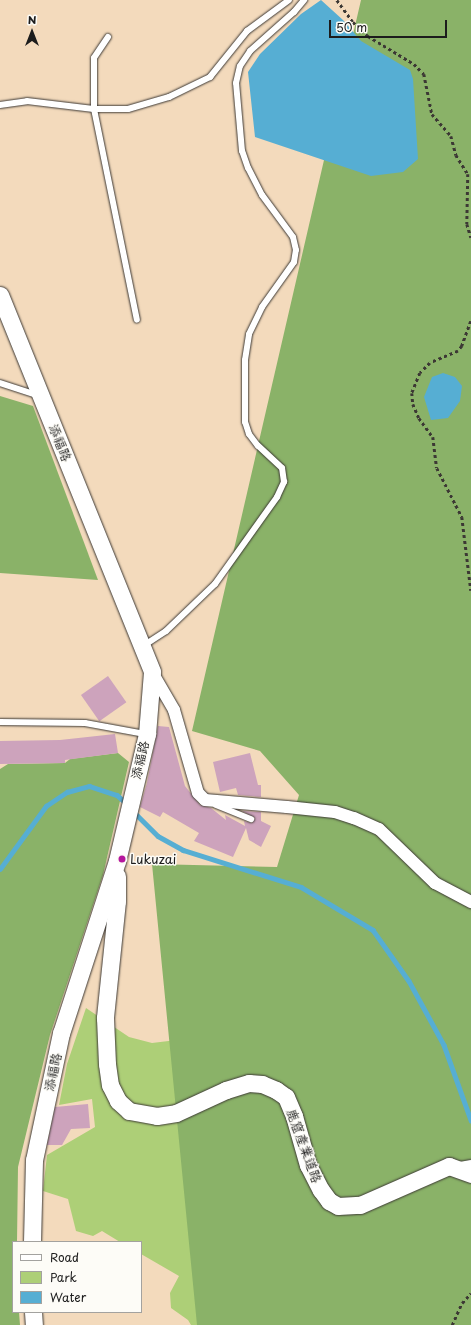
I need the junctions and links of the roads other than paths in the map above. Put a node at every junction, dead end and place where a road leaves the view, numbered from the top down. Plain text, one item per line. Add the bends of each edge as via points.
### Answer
1 (289, 0) edge
2 (304, 0) edge
3 (108, 37) dead end
4 (0, 105) edge
5 (94, 109) junction
6 (0, 295) edge
7 (137, 320) dead end
8 (0, 383) edge
9 (41, 396) junction
10 (143, 646) junction
11 (152, 672) junction
12 (0, 722) edge
13 (147, 734) junction
14 (205, 800) junction
15 (251, 820) dead end
16 (117, 862) junction
17 (471, 902) edge
18 (471, 1163) edge
19 (448, 1166) junction
20 (471, 1174) edge
21 (32, 1241) edge
22 (33, 1313) edge
23 (34, 1325) edge

1 - 5 lane via 246,31 210,76 196,85 169,97 128,109
2 - 10 lane via 250,51 240,66 236,82 242,151 248,168 262,195 293,238 296,250 294,262 262,307 249,334 245,360 245,422 249,434 258,446 282,468 284,482 277,496 215,584 171,627
3 - 5 lane via 94,58
4 - 5 lane via 33,101
5 - 7 lane
6 - 9 street, 添福路
8 - 9 lane
9 - 10 street, 添福路
10 - 11 street, 添福路
11 - 13 street, 添福路
11 - 14 street via 174,710 198,793
12 - 13 lane via 85,724
13 - 16 street, 添福路
14 - 15 lane
14 - 17 street via 335,812 354,818 379,829 435,883
16 - 19 street, 鹿窟產業道路 via 117,901 105,1018 106,1056 110,1085 118,1101 128,1111 157,1116 176,1113 226,1090 249,1083 269,1087 286,1097 308,1165 329,1201 338,1206 360,1204
16 - 21 street, 添福路 via 61,1033 34,1160
18 - 19 lane
19 - 20 street
22 - 23 street

